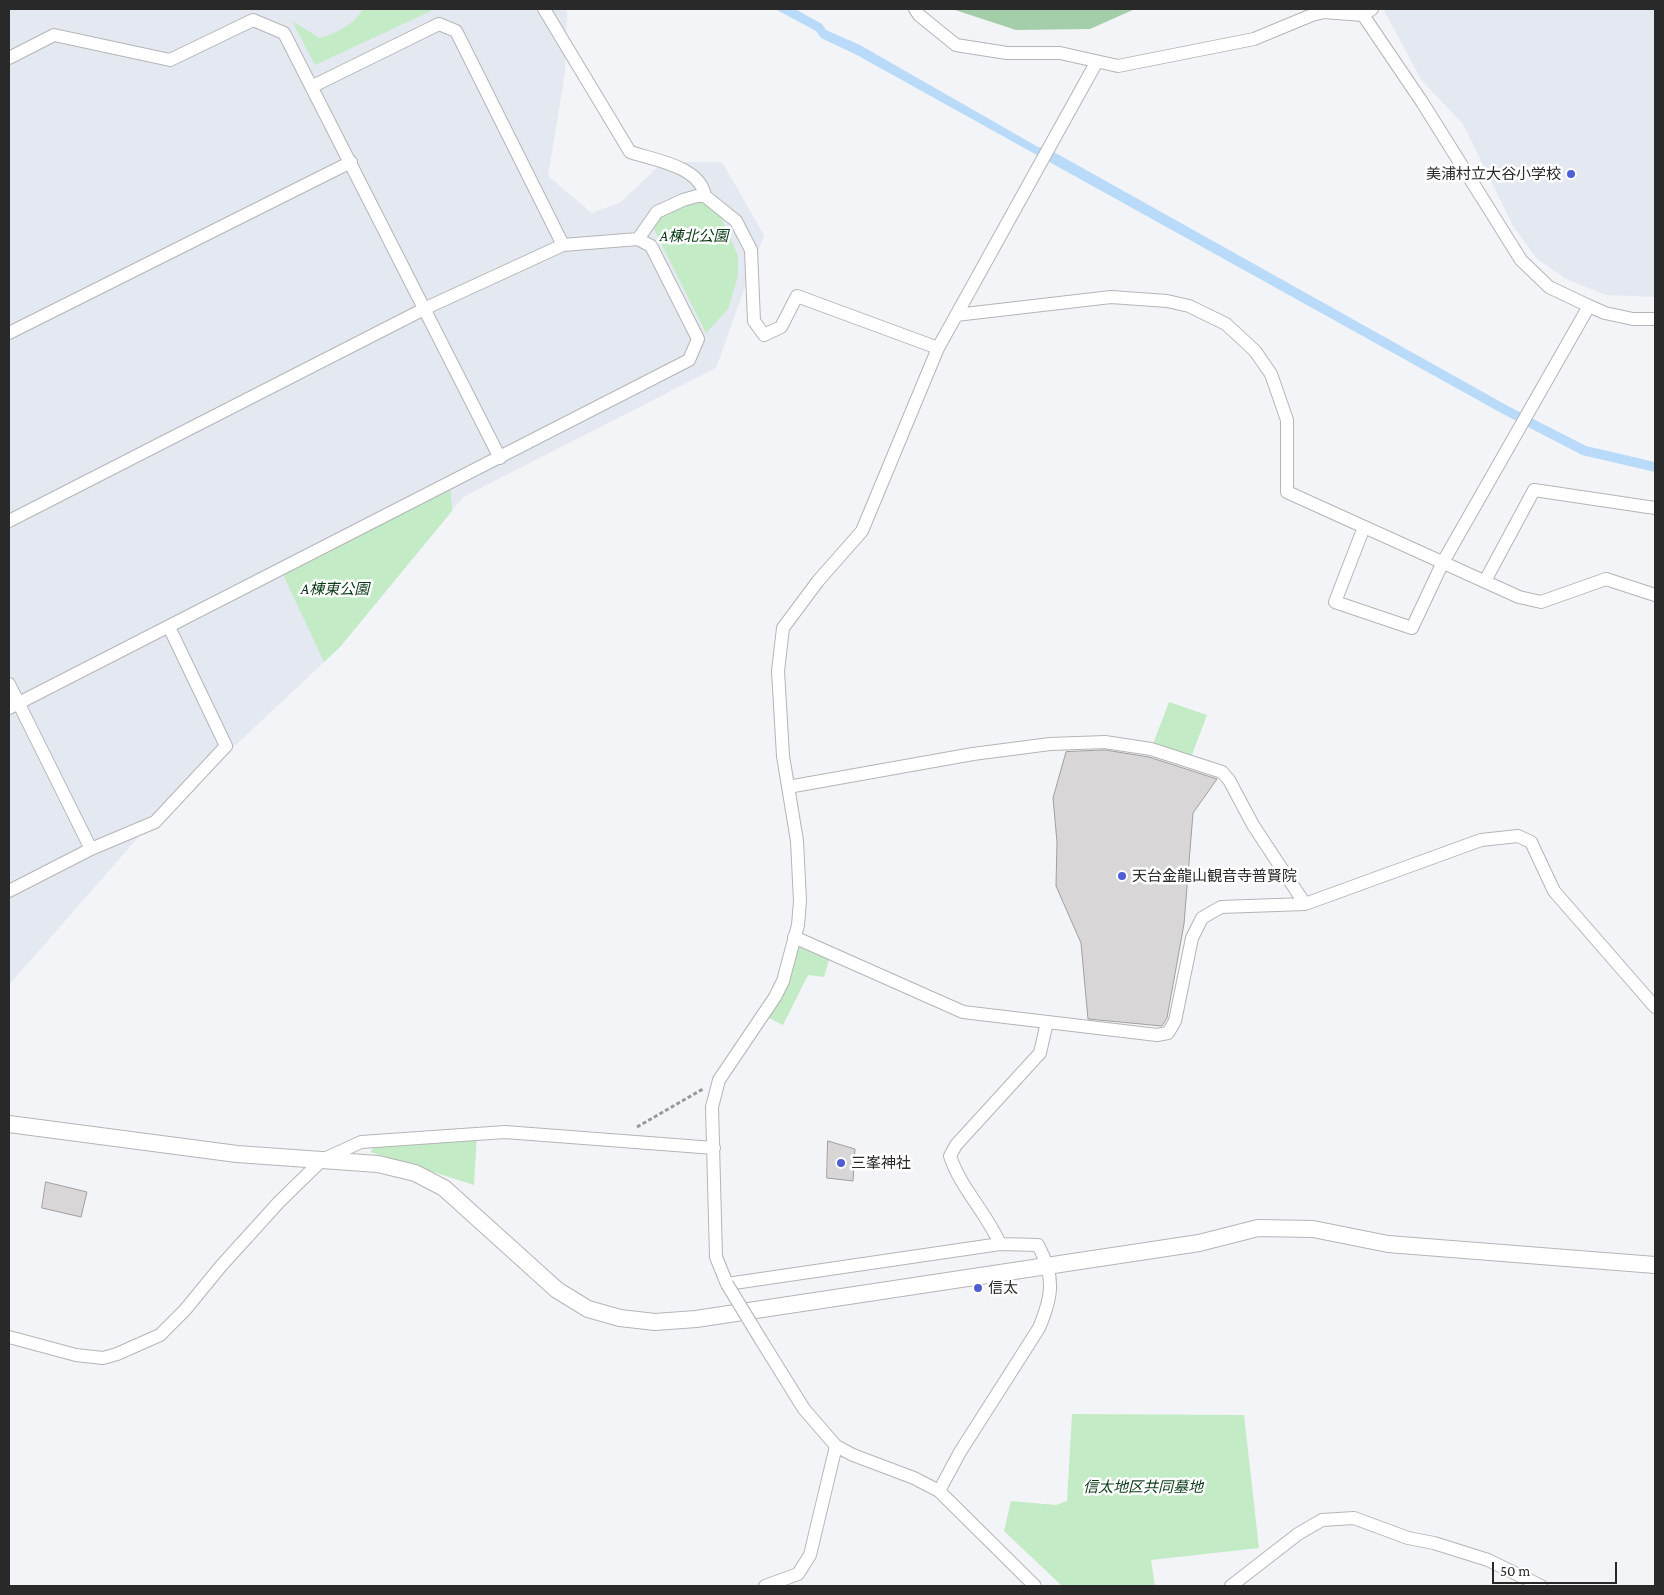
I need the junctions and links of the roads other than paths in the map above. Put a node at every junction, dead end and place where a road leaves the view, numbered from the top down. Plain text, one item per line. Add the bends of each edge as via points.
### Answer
1 (544, 9) edge
2 (915, 9) edge
3 (1368, 12) edge
4 (9, 58) edge
5 (1096, 63) junction
6 (312, 86) junction
7 (351, 162) junction
8 (705, 196) junction
9 (638, 239) junction
10 (563, 244) junction
11 (1589, 306) junction
12 (426, 308) junction
13 (956, 315) junction
14 (1655, 319) edge
15 (9, 334) edge
16 (938, 348) junction
17 (500, 458) junction
18 (1655, 508) edge
19 (9, 521) edge
20 (1364, 526) junction
21 (1443, 562) junction
22 (1485, 581) junction
23 (1655, 595) edge
24 (169, 628) junction
25 (9, 684) edge
26 (14, 705) edge
27 (788, 787) junction
28 (91, 849) junction
29 (9, 892) edge
30 (1305, 904) junction
31 (794, 937) junction
32 (1655, 1007) edge
33 (1047, 1022) junction
34 (9, 1124) edge
35 (714, 1148) junction
36 (322, 1160) junction
37 (1000, 1244) junction
38 (1048, 1265) junction
39 (1655, 1265) edge
40 (727, 1284) junction
41 (9, 1337) edge
42 (836, 1446) junction
43 (939, 1491) junction
44 (765, 1586) edge
45 (1035, 1586) edge
46 (1231, 1586) edge
47 (1540, 1586) edge

1 - 8 street via 630,152 682,168 703,187
2 - 5 street via 956,45 1007,53 1060,54
3 - 5 street via 1324,12 1244,41 1118,66
3 - 11 street via 1521,260 1549,287
4 - 6 street via 54,35 170,60 253,20 284,33
5 - 13 street
6 - 7 street
6 - 10 street via 439,24 456,30
7 - 12 street
7 - 15 street
8 - 9 street via 683,200 657,212
8 - 16 street via 736,220 751,250 754,321 764,335 781,327 797,296
9 - 10 street
9 - 17 street via 651,246 698,339 689,360
10 - 12 street
11 - 14 street via 1633,319
11 - 21 street
12 - 17 street
12 - 19 street
13 - 16 street
13 - 20 street via 1111,297 1189,306 1226,324 1255,351 1274,384 1287,420 1287,492
16 - 27 street via 862,531 818,581 783,628 778,671
17 - 24 street
18 - 22 street via 1534,490
20 - 21 street
20 - 21 street via 1334,602 1412,628
21 - 22 street
22 - 23 street via 1519,597 1541,602 1606,579
24 - 26 street
24 - 28 street via 226,746 155,822
25 - 26 street
26 - 28 street
27 - 30 street via 973,754 1050,744 1105,742 1151,748 1222,772 1253,826
27 - 31 street via 797,841 799,881 798,925
28 - 29 street
30 - 32 street via 1481,840 1518,836 1531,842 1554,891
30 - 33 street via 1221,907 1202,918 1192,938 1175,1021 1168,1033 1157,1035
31 - 33 street via 963,1012
31 - 35 street via 783,981 775,998 719,1080 712,1107
33 - 37 street via 1040,1053 956,1145 950,1156 962,1186 992,1226
34 - 36 street via 236,1154
35 - 36 street via 505,1132 360,1142
35 - 40 street via 716,1257
36 - 38 street via 378,1164 415,1174 444,1188 557,1290 588,1309 620,1318 656,1322 696,1319
36 - 41 street via 278,1202 160,1335 103,1358 76,1355
37 - 38 street via 1038,1245
37 - 40 street
38 - 39 street via 1199,1243 1258,1228 1313,1229 1388,1244
38 - 43 street via 1052,1287 1048,1308 1039,1328
40 - 42 street, bridge via 804,1409
42 - 43 street
42 - 44 street via 810,1555 798,1574
43 - 45 street
46 - 47 street via 1322,1520 1354,1518 1408,1538 1488,1560

